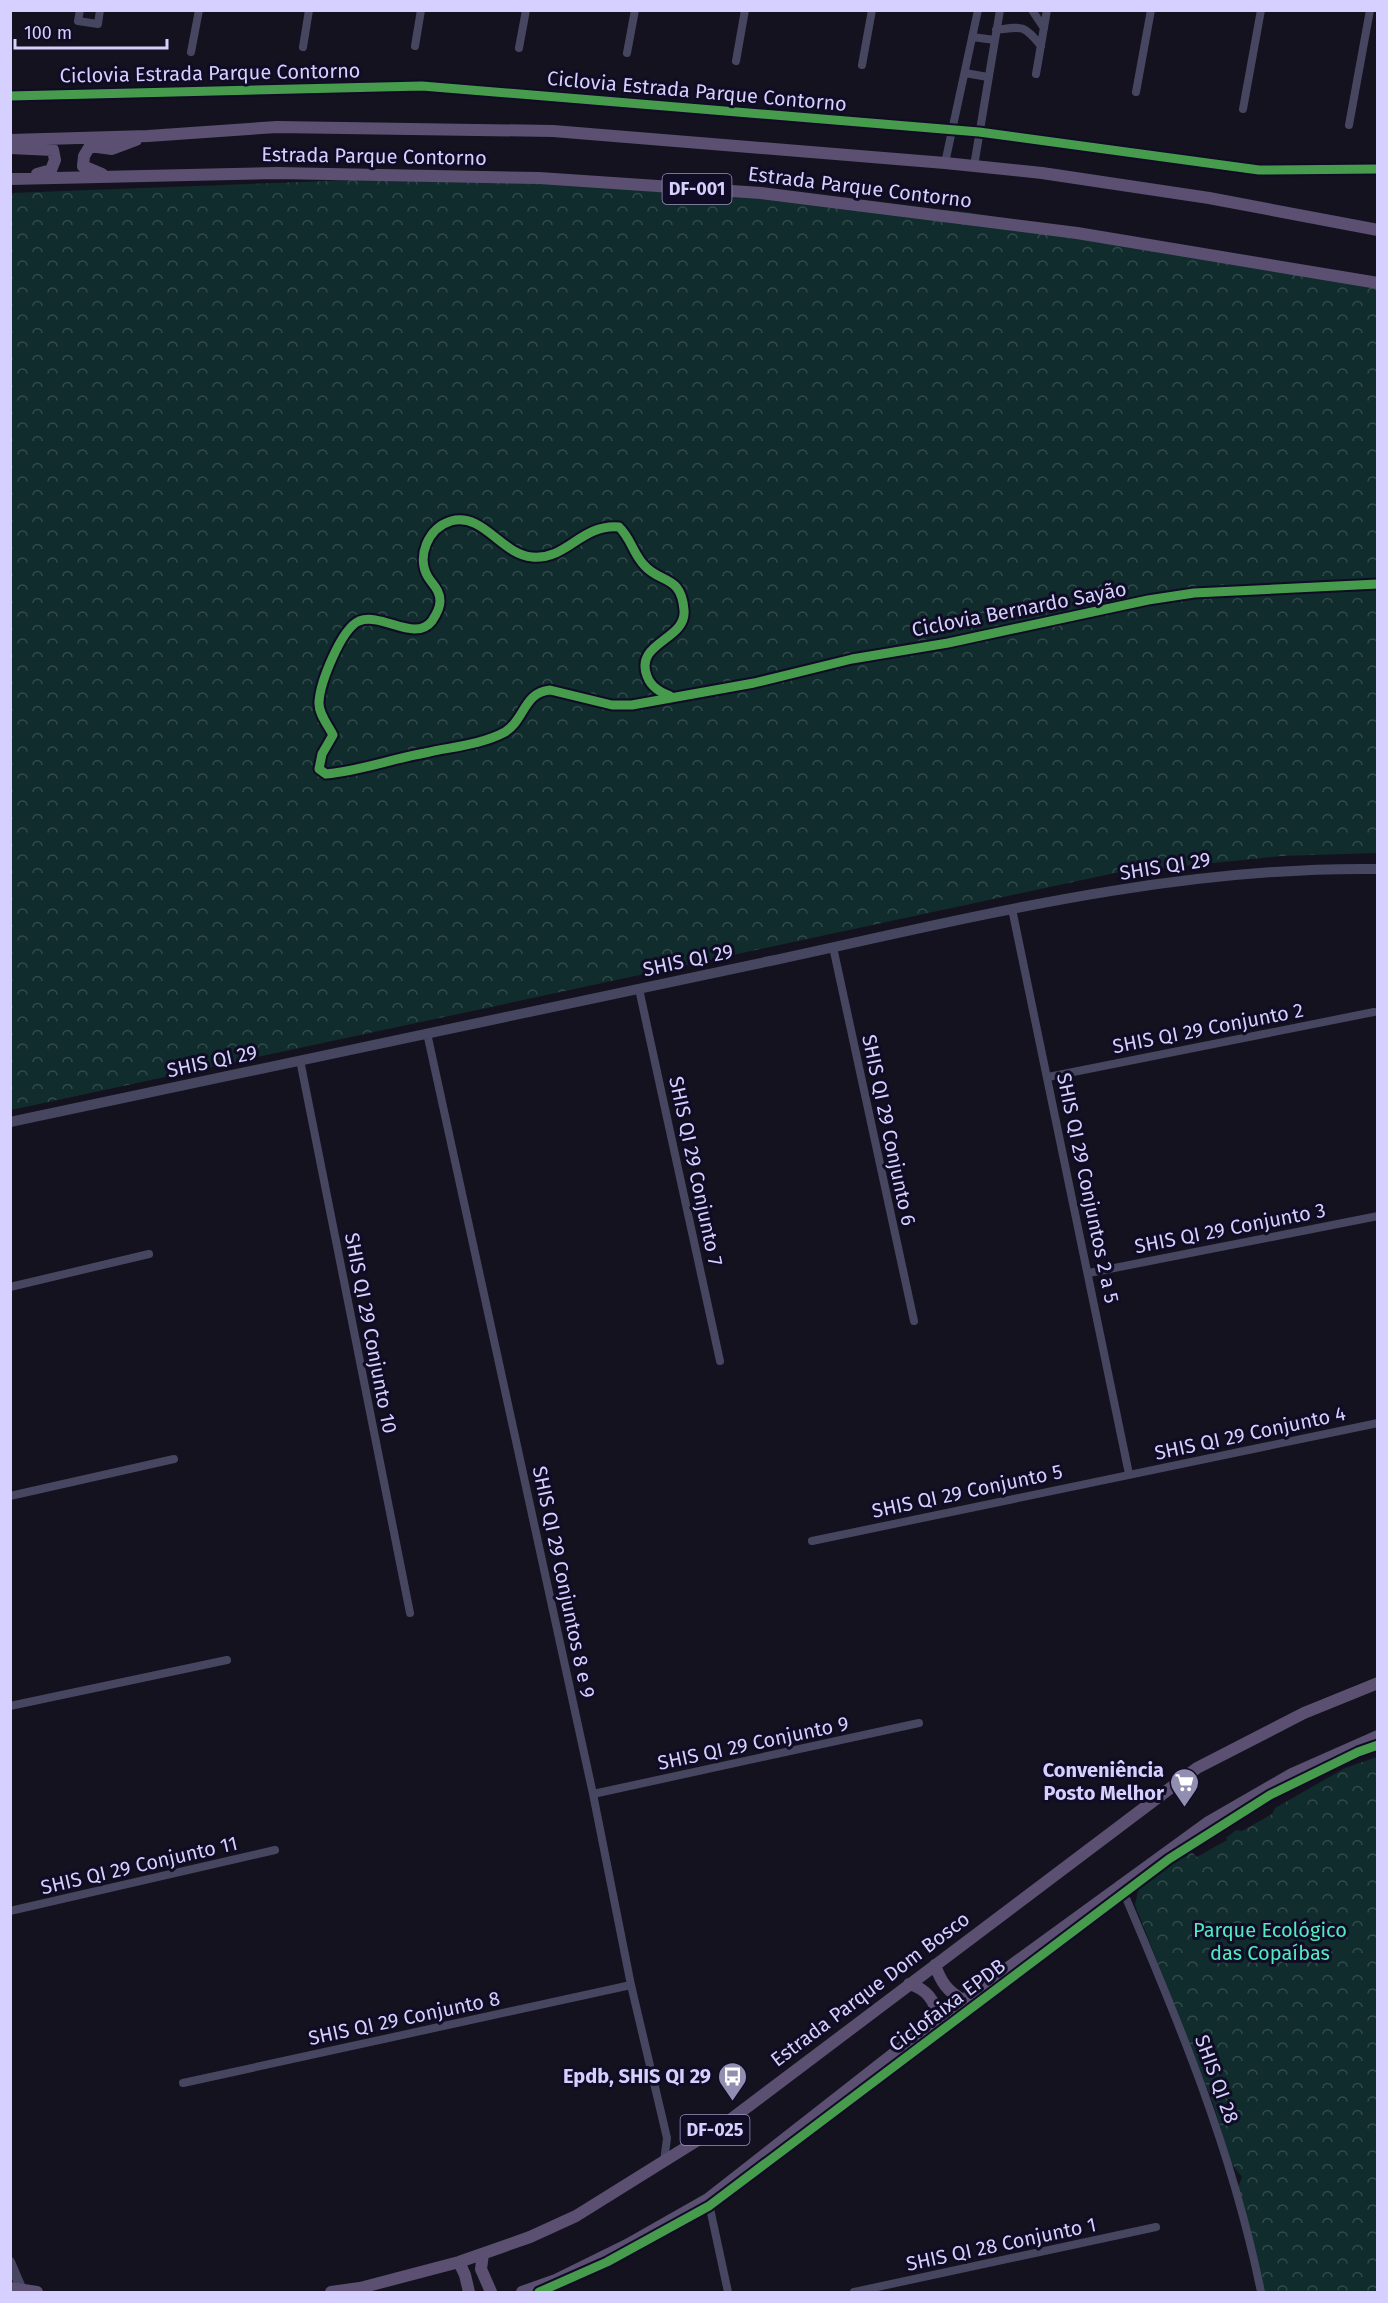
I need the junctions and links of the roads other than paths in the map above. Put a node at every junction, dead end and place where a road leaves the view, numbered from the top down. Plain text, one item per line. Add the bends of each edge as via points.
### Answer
1 (80, 10) edge
2 (100, 10) edge
3 (199, 10) edge
4 (309, 10) edge
5 (421, 10) edge
6 (526, 10) edge
7 (635, 10) edge
8 (745, 10) edge
9 (872, 10) edge
10 (978, 10) edge
11 (1000, 10) edge
12 (1032, 10) edge
13 (1047, 10) edge
14 (1151, 10) edge
15 (1261, 10) edge
16 (1370, 10) edge
17 (1044, 28) junction
18 (996, 30) junction
19 (972, 37) junction
20 (995, 40) junction
21 (415, 46) dead end
22 (1041, 46) junction
23 (303, 47) dead end
24 (519, 48) dead end
25 (191, 52) dead end
26 (627, 53) dead end
27 (736, 61) dead end
28 (862, 65) dead end
29 (965, 73) junction
30 (1036, 74) dead end
31 (988, 77) junction
32 (1136, 92) dead end
33 (1243, 109) dead end
34 (1350, 125) dead end
35 (148, 136) junction
36 (10, 140) edge
37 (10, 148) edge
38 (945, 162) junction
39 (974, 166) junction
40 (120, 176) junction
41 (24, 178) junction
42 (10, 179) edge
43 (1377, 230) edge
44 (1377, 283) edge
45 (1377, 869) edge
46 (1012, 909) junction
47 (833, 948) junction
48 (639, 989) junction
49 (1374, 1012) dead end
50 (428, 1033) junction
51 (300, 1060) junction
52 (1048, 1077) junction
53 (10, 1122) edge
54 (1377, 1216) edge
55 (149, 1254) dead end
56 (1089, 1273) junction
57 (10, 1287) edge
58 (914, 1320) dead end
59 (720, 1361) dead end
60 (1377, 1423) edge
61 (174, 1459) dead end
62 (1129, 1474) junction
63 (10, 1496) edge
64 (812, 1541) dead end
65 (410, 1613) dead end
66 (227, 1660) dead end
67 (1377, 1683) edge
68 (10, 1706) edge
69 (919, 1724) dead end
70 (1377, 1736) edge
71 (593, 1794) junction
72 (275, 1850) dead end
73 (1120, 1884) junction
74 (10, 1911) edge
75 (935, 1965) junction
76 (909, 1984) junction
77 (631, 1985) junction
78 (963, 2000) junction
79 (939, 2018) junction
80 (183, 2083) dead end
81 (667, 2138) junction
82 (683, 2150) junction
83 (664, 2162) junction
84 (708, 2199) junction
85 (1156, 2227) dead end
86 (483, 2254) junction
87 (459, 2262) junction
88 (11, 2269) edge
89 (16, 2289) edge
90 (37, 2292) edge
91 (331, 2292) edge
92 (469, 2292) edge
93 (491, 2292) edge
94 (522, 2292) edge
95 (728, 2292) edge
96 (854, 2292) edge
97 (1261, 2292) edge

1 - 2 street via 78,21 98,24
3 - 25 street
4 - 23 street
5 - 21 street
6 - 24 street
7 - 26 street
8 - 27 street
9 - 28 street
10 - 19 street
11 - 18 street
12 - 17 street
13 - 17 street
14 - 32 street
15 - 33 street
16 - 34 street
17 - 22 street
18 - 20 street
18 - 22 street via 1021,26
19 - 20 street
19 - 29 street
20 - 31 street
22 - 30 street
29 - 31 street
29 - 38 street
31 - 39 street
35 - 36 main road, Estrada Parque Contorno / DF-001
35 - 38 main road, Estrada Parque Contorno / DF-001 via 277,127 553,131
35 - 40 main road via 112,149 90,146 83,166
37 - 41 main road via 53,150 51,170
38 - 39 main road, Estrada Parque Contorno / DF-001
39 - 43 main road, Estrada Parque Contorno / DF-001 via 1209,198
40 - 41 main road, Estrada Parque Contorno / DF-001
40 - 44 main road, Estrada Parque Contorno / DF-001 via 277,173 539,178 761,193 1077,233
41 - 42 main road, Estrada Parque Contorno / DF-001
45 - 46 street, SHIS QI 29 via 1316,868 1204,876
46 - 47 street, SHIS QI 29
46 - 52 street, SHIS QI 29 Conjuntos 2 a 5
47 - 48 street, SHIS QI 29
47 - 58 street, SHIS QI 29 Conjunto 6
48 - 50 street, SHIS QI 29
48 - 59 street, SHIS QI 29 Conjunto 7
49 - 52 street, SHIS QI 29 Conjunto 2
50 - 51 street, SHIS QI 29
50 - 71 street, SHIS QI 29 Conjuntos 8 e 9
51 - 53 street, SHIS QI 29
51 - 65 street, SHIS QI 29 Conjunto 10
52 - 56 street, SHIS QI 29 Conjuntos 2 a 5
54 - 56 street, SHIS QI 29 Conjunto 3
55 - 57 street
56 - 62 street, SHIS QI 29 Conjuntos 2 a 5
60 - 62 street, SHIS QI 29 Conjunto 4
61 - 63 street
62 - 64 street, SHIS QI 29 Conjunto 5
66 - 68 street
67 - 75 main road, Estrada Parque Dom Bosco / DF-025 via 1304,1713 1197,1768
69 - 71 street, SHIS QI 29 Conjunto 9
70 - 73 main road, DF-025 via 1282,1779 1207,1823
71 - 77 street, SHIS QI 29 Conjuntos 8 e 9
72 - 74 street, SHIS QI 29 Conjunto 11
73 - 78 main road, DF-025
73 - 97 street, SHIS QI 28 via 1206,2095 1233,2180
75 - 76 main road, Estrada Parque Dom Bosco / DF-025
75 - 78 main road via 942,1983
76 - 79 main road via 926,1992 935,2003
76 - 82 main road, Estrada Parque Dom Bosco / DF-025 via 730,2120
77 - 80 street, SHIS QI 29 Conjunto 8
77 - 81 street, SHIS QI 29 Conjuntos 8 e 9
78 - 79 main road, DF-025
79 - 84 main road, DF-025
81 - 82 street
81 - 83 street, SHIS QI 29 Conjuntos 8 e 9
82 - 83 main road, Estrada Parque Dom Bosco / DF-025
83 - 86 main road, Estrada Parque Dom Bosco / DF-025 via 576,2216
84 - 94 main road, DF-025 via 627,2245
84 - 95 street
85 - 96 street, SHIS QI 28 Conjunto 1
86 - 87 main road, Estrada Parque Dom Bosco / DF-025
86 - 93 main road via 481,2269
87 - 91 main road, Estrada Parque Dom Bosco / DF-025
87 - 92 main road
88 - 89 street
89 - 90 main road

